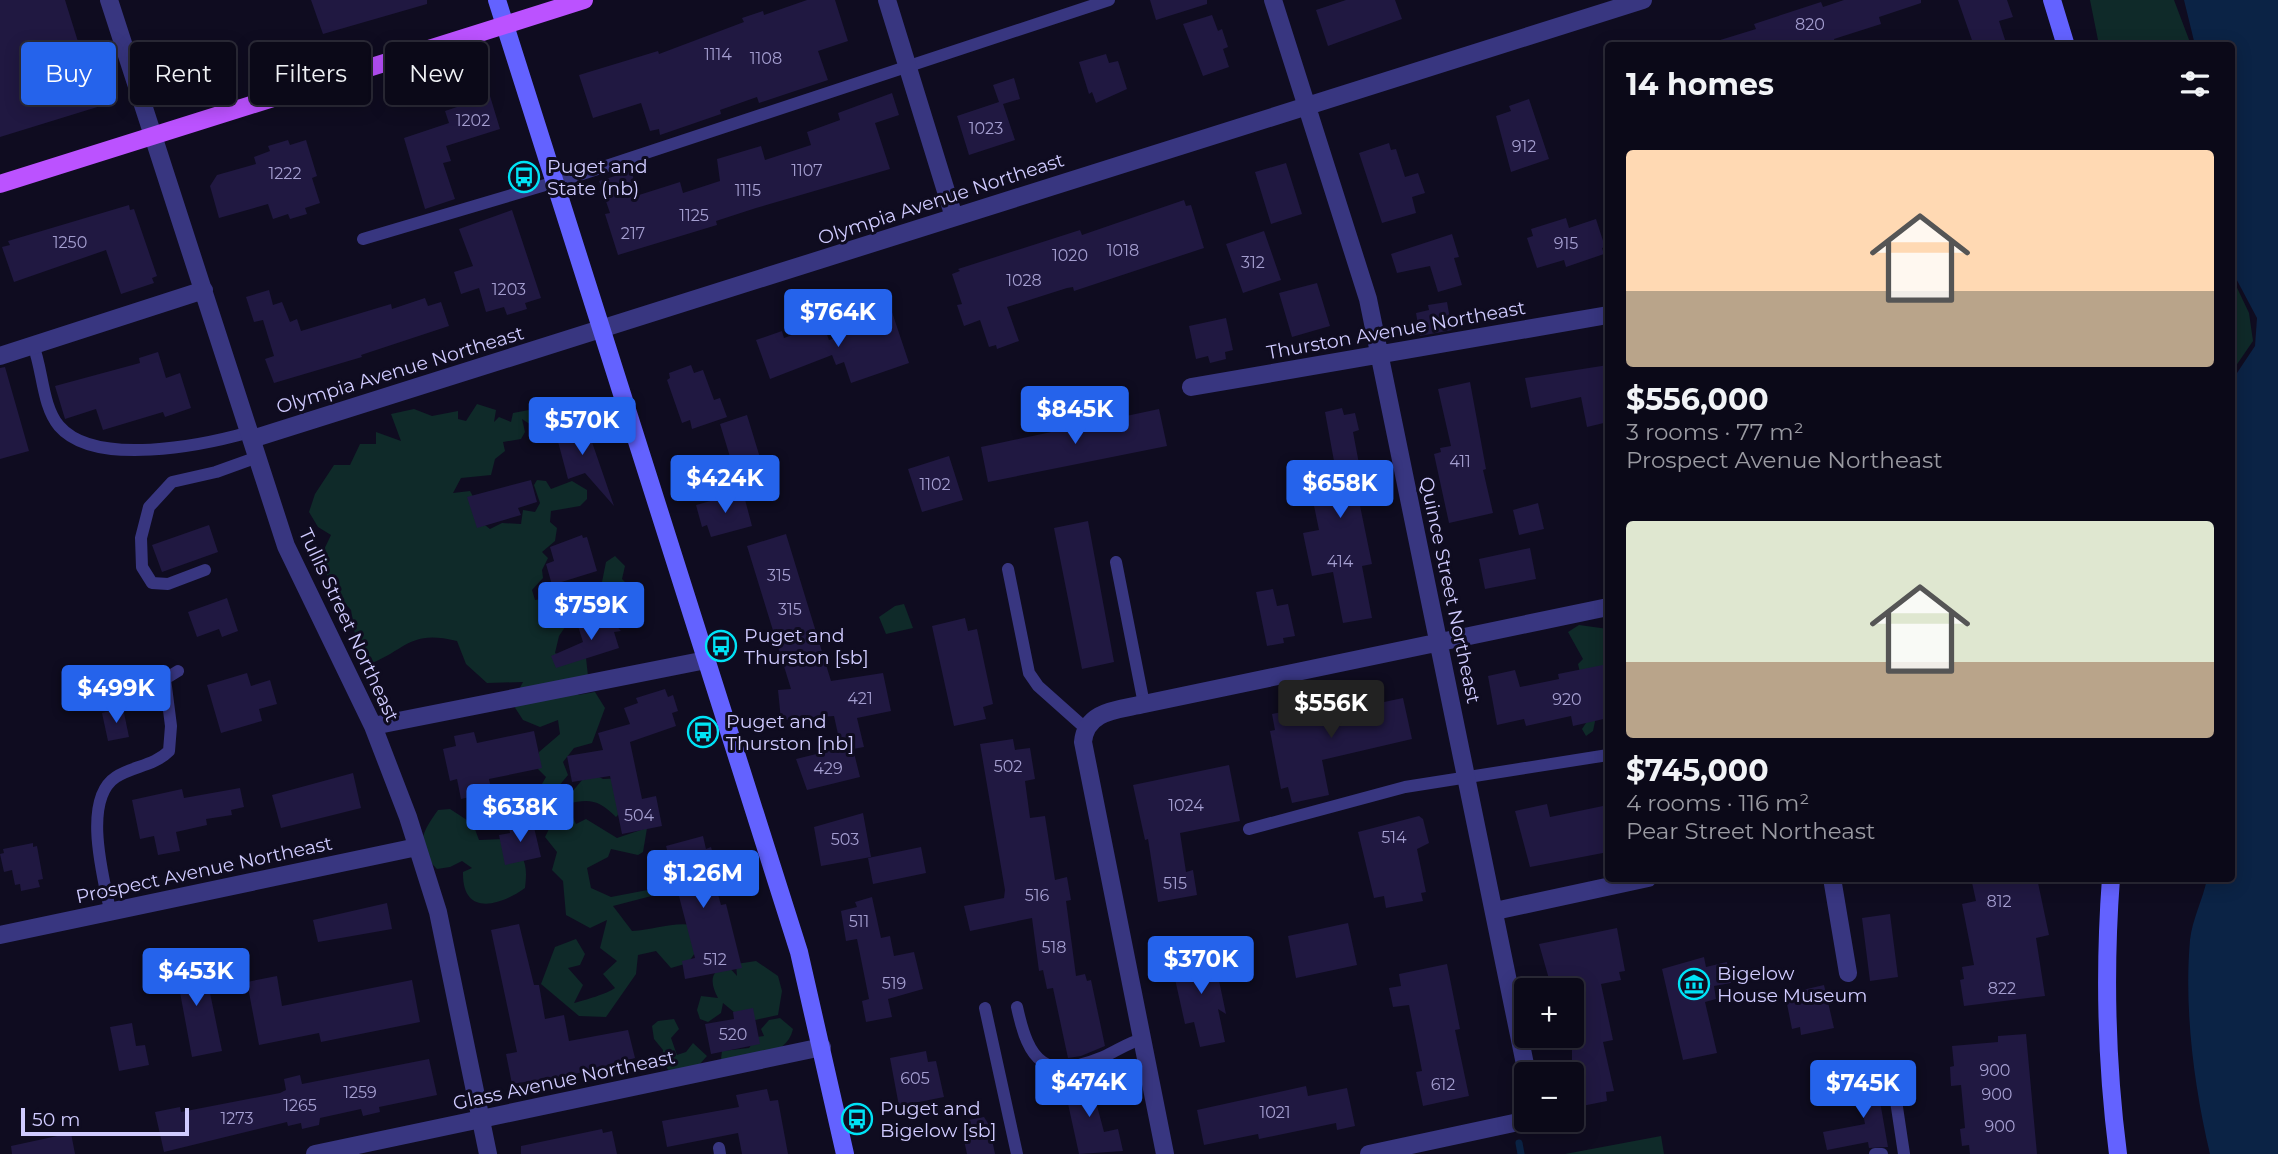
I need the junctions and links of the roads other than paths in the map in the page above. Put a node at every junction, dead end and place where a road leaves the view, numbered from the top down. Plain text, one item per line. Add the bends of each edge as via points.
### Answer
1 (109, 0) edge
2 (497, 0) edge
3 (584, 0) edge
4 (887, 0) edge
5 (1109, 0) edge
6 (1273, 0) edge
7 (1643, 0) edge
8 (2052, 0) edge
9 (506, 26) junction
10 (2065, 42) edge
11 (909, 66) junction
12 (1307, 106) junction
13 (153, 138) junction
14 (554, 182) junction
15 (0, 184) edge
16 (954, 217) junction
17 (363, 239) dead end
18 (204, 290) junction
19 (1605, 316) edge
20 (601, 329) junction
21 (33, 345) junction
22 (1379, 354) junction
23 (0, 356) edge
24 (1191, 387) dead end
25 (251, 435) junction
26 (258, 457) junction
27 (1116, 562) dead end
28 (1008, 569) dead end
29 (205, 570) dead end
30 (1605, 608) edge
31 (1439, 640) junction
32 (706, 660) junction
33 (178, 671) dead end
34 (1144, 704) junction
35 (373, 726) junction
36 (1084, 727) junction
37 (1605, 756) edge
38 (1466, 779) junction
39 (1249, 829) dead end
40 (417, 848) junction
41 (1629, 882) edge
42 (1833, 882) edge
43 (2111, 882) edge
44 (110, 910) junction
45 (1495, 911) junction
46 (0, 934) edge
47 (1848, 974) dead end
48 (1017, 1007) dead end
49 (985, 1008) dead end
50 (1142, 1040) junction
51 (822, 1047) junction
52 (1525, 1062) edge
53 (1892, 1074) dead end
54 (481, 1119) junction
55 (1514, 1122) edge
56 (1403, 1151) edge
57 (315, 1154) edge
58 (488, 1154) edge
59 (845, 1154) edge
60 (1017, 1154) edge
61 (1165, 1154) edge
62 (1369, 1154) edge
63 (1875, 1154) edge
64 (1882, 1154) edge
65 (1904, 1154) edge
66 (2118, 1154) edge

1 - 13 street, Tullis Street Northeast
2 - 9 street
3 - 9 main road
4 - 11 street
5 - 11 lane
6 - 12 street, Quince Street Northeast
7 - 12 street, Olympia Avenue Northeast
8 - 10 street
9 - 13 main road
9 - 14 street
11 - 14 lane
11 - 16 street
12 - 16 street, Olympia Avenue Northeast
12 - 22 street, Quince Street Northeast via 1368,299
13 - 15 main road
13 - 18 street, Tullis Street Northeast
14 - 17 lane
14 - 20 street
16 - 20 street, Olympia Avenue Northeast
18 - 21 street
18 - 25 street, Tullis Street Northeast
19 - 22 street, Thurston Avenue Northeast
20 - 25 street, Olympia Avenue Northeast
20 - 32 street
21 - 23 street
21 - 25 lane via 51,413 59,427 86,444 122,450
22 - 24 street, Thurston Avenue Northeast
22 - 31 street, Quince Street Northeast
25 - 26 street, Tullis Street Northeast
26 - 29 lane via 172,482 149,507 141,538 142,567 152,583 168,584
26 - 35 street, Tullis Street Northeast via 286,545
27 - 34 lane
28 - 36 lane via 1029,673
30 - 31 street
31 - 34 street
31 - 38 street, Quince Street Northeast
32 - 35 street
32 - 51 street via 799,951
33 - 44 lane via 165,680 169,751 108,782 99,799 98,835
34 - 36 street via 1093,718
35 - 40 street, Tullis Street Northeast
36 - 50 street via 1083,742
37 - 38 lane
38 - 39 lane via 1405,787
38 - 45 street, Quince Street Northeast
40 - 44 street, Prospect Avenue Northeast
40 - 54 street, Tullis Street Northeast via 438,912
41 - 45 street
42 - 47 street
43 - 66 street via 2106,1015
44 - 46 street, Prospect Avenue Northeast
45 - 52 street, Quince Street Northeast
48 - 50 lane via 1028,1048 1036,1060 1050,1066 1088,1061
49 - 60 lane
50 - 61 street
51 - 54 street, Glass Avenue Northeast
51 - 59 street
53 - 65 lane
54 - 57 street, Glass Avenue Northeast
54 - 58 street, Tullis Street Northeast
55 - 56 street
56 - 62 street
63 - 64 lane

